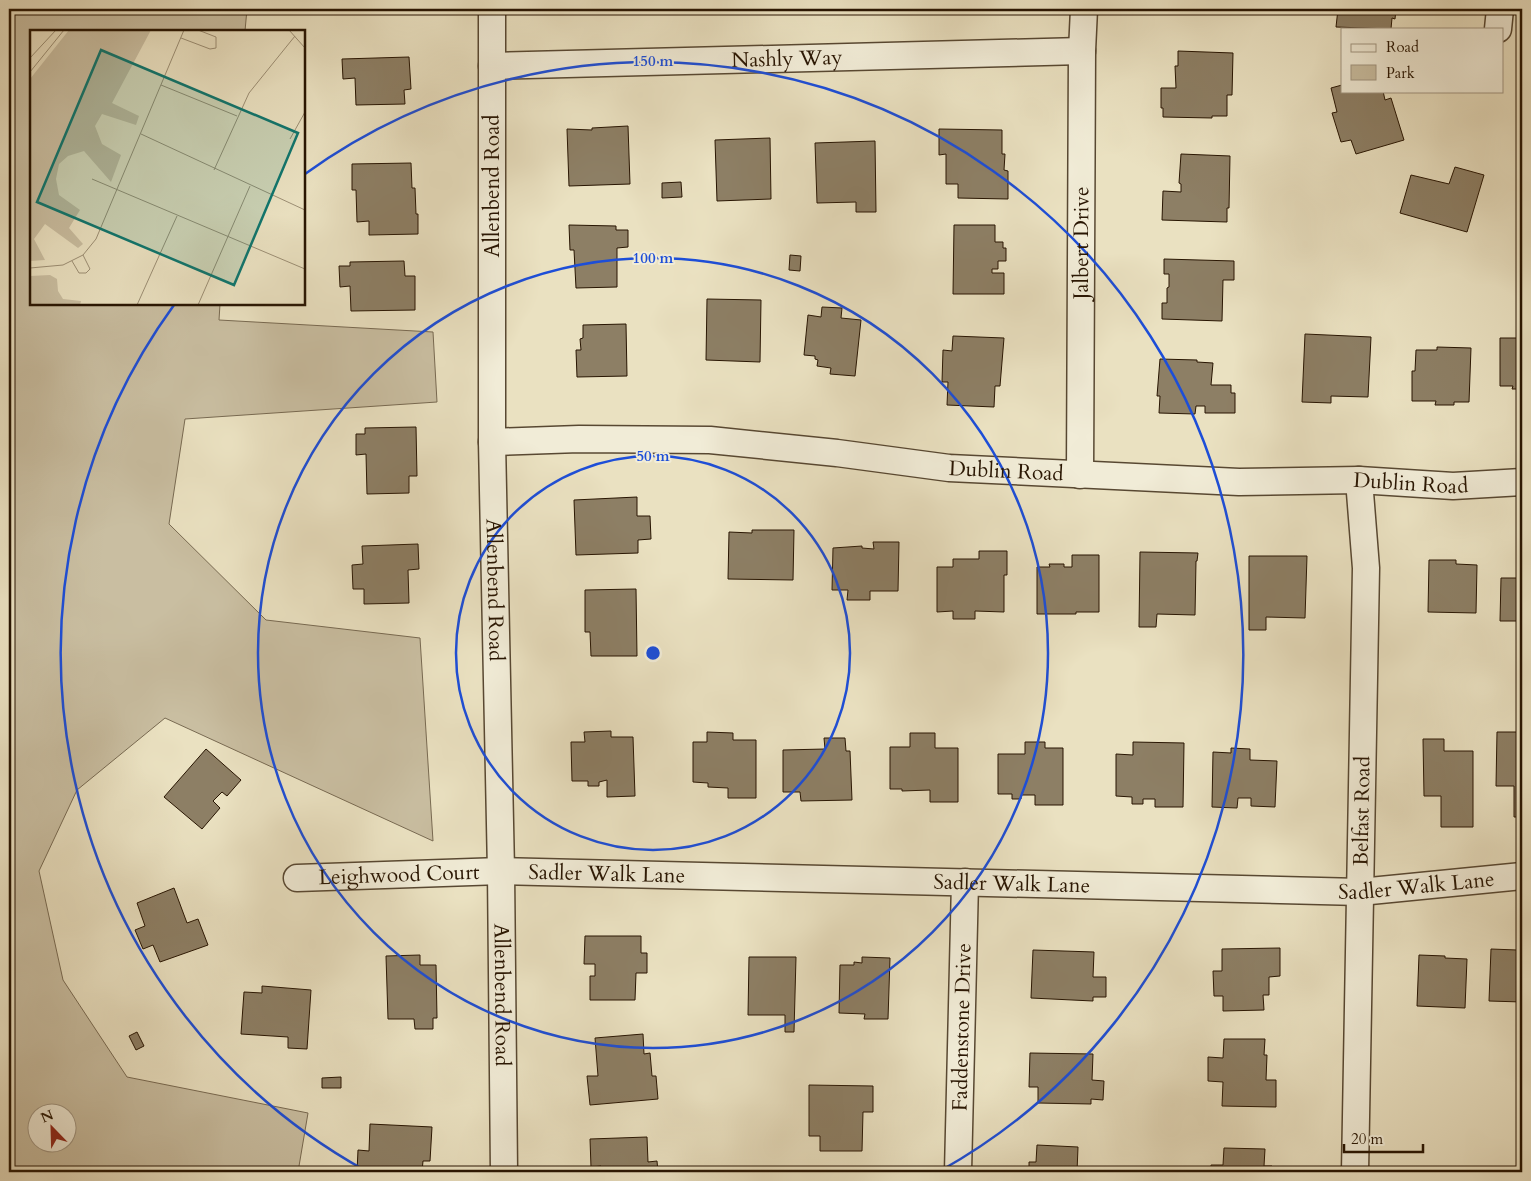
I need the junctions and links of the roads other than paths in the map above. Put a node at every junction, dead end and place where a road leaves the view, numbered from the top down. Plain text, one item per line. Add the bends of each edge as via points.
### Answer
1 (492, 9) edge
2 (1084, 9) edge
3 (1500, 9) edge
4 (1498, 28) edge
5 (1082, 51) junction
6 (492, 66) junction
7 (492, 442) junction
8 (1080, 475) junction
9 (1359, 480) junction
10 (1522, 482) edge
11 (501, 871) junction
12 (1522, 876) edge
13 (297, 878) dead end
14 (965, 882) junction
15 (1360, 892) junction
16 (504, 1172) edge
17 (958, 1172) edge
18 (1355, 1172) edge

1 - 6 street, Allenbend Road
2 - 5 street, Jalbert Drive
3 - 4 street
5 - 6 street, Nashly Way
5 - 8 street, Jalbert Drive
6 - 7 street, Allenbend Road
7 - 8 street, Dublin Road via 710,440 949,468
7 - 11 street, Allenbend Road
8 - 9 street, Dublin Road via 1239,482
9 - 10 street, Dublin Road via 1453,486
9 - 15 street, Belfast Road via 1366,568
11 - 13 street, Leighwood Court
11 - 14 street, Sadler Walk Lane
11 - 16 street, Allenbend Road
12 - 15 street, Sadler Walk Lane
14 - 15 street, Sadler Walk Lane
14 - 17 street, Faddenstone Drive
15 - 18 street, Belfast Road

